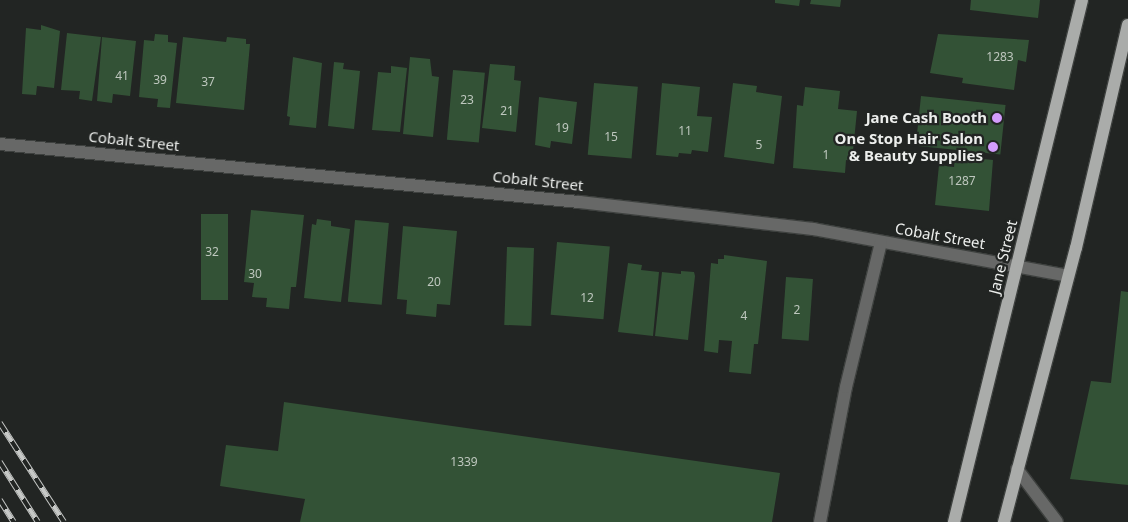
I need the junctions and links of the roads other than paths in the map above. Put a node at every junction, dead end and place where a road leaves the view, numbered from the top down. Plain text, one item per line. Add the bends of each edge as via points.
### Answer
1 (1082, 0) edge
2 (1128, 25) edge
3 (1128, 62) edge
4 (1116, 82) junction
5 (0, 144) edge
6 (881, 242) junction
7 (1017, 267) junction
8 (1068, 276) junction
9 (1017, 468) junction
10 (820, 522) edge
11 (954, 522) edge
12 (1004, 522) edge
13 (1057, 522) edge

1 - 7 main road, Jane Street
2 - 4 main road
3 - 4 main road
4 - 8 main road
5 - 6 street, Cobalt Street via 813,228
6 - 7 street, Cobalt Street
6 - 10 street via 846,387
7 - 8 street, Cobalt Street
7 - 11 main road, Jane Street
8 - 9 main road
9 - 12 main road
9 - 13 street

